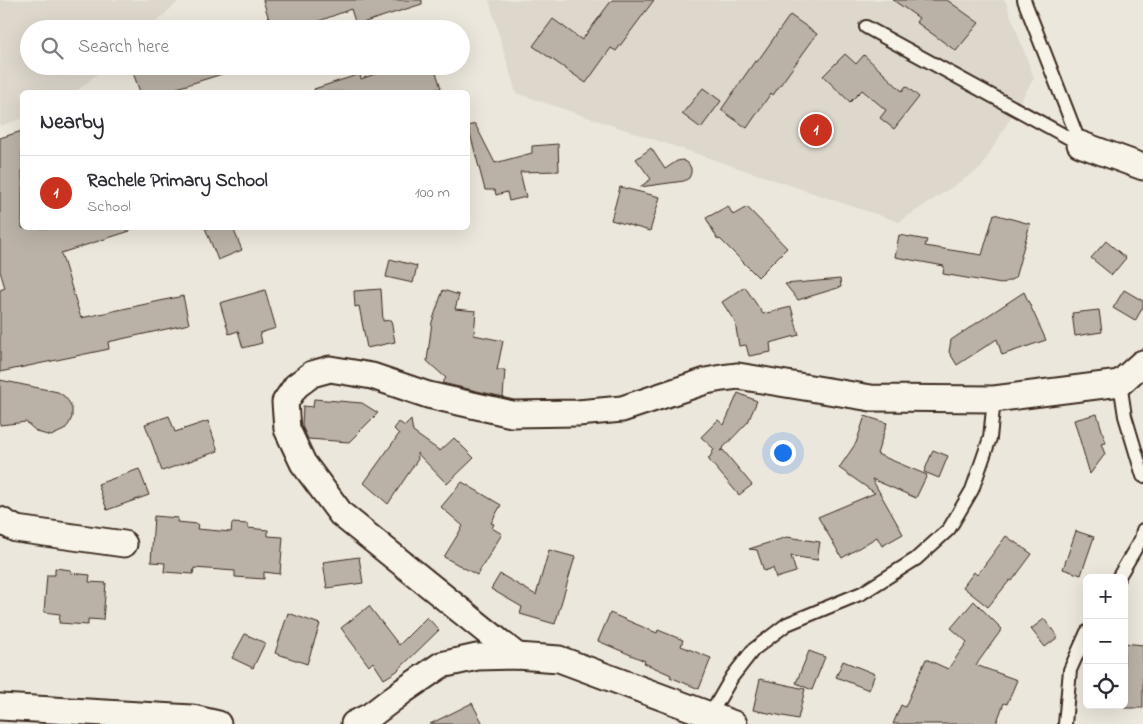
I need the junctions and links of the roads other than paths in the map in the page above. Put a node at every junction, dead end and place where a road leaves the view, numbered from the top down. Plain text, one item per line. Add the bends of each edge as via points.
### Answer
1 (1024, 0) edge
2 (866, 27) dead end
3 (1080, 144) junction
4 (1143, 167) edge
5 (1142, 361) edge
6 (1120, 383) junction
7 (994, 399) junction
8 (1143, 476) edge
9 (0, 520) edge
10 (1143, 530) edge
11 (124, 544) dead end
12 (1120, 574) edge
13 (1083, 641) edge
14 (517, 656) junction
15 (0, 708) edge
16 (710, 715) junction
17 (218, 724) edge
18 (354, 724) edge
19 (734, 724) edge
20 (1065, 724) edge

1 - 3 lane
2 - 3 lane
3 - 4 street
5 - 6 street
6 - 7 street
6 - 8 lane via 1125,416
7 - 14 street via 871,398 738,376 706,381 622,409 512,414 428,395 372,376 330,369 312,374 296,386 285,402 287,429 303,463 341,514
7 - 16 lane via 990,438 972,490 949,529 916,559 862,593 787,624 753,650 732,677
9 - 11 street via 16,529
10 - 12 lane
13 - 20 lane via 1070,670
14 - 16 street via 559,659
14 - 18 street via 477,656 441,665
15 - 17 street via 192,718
16 - 19 street

